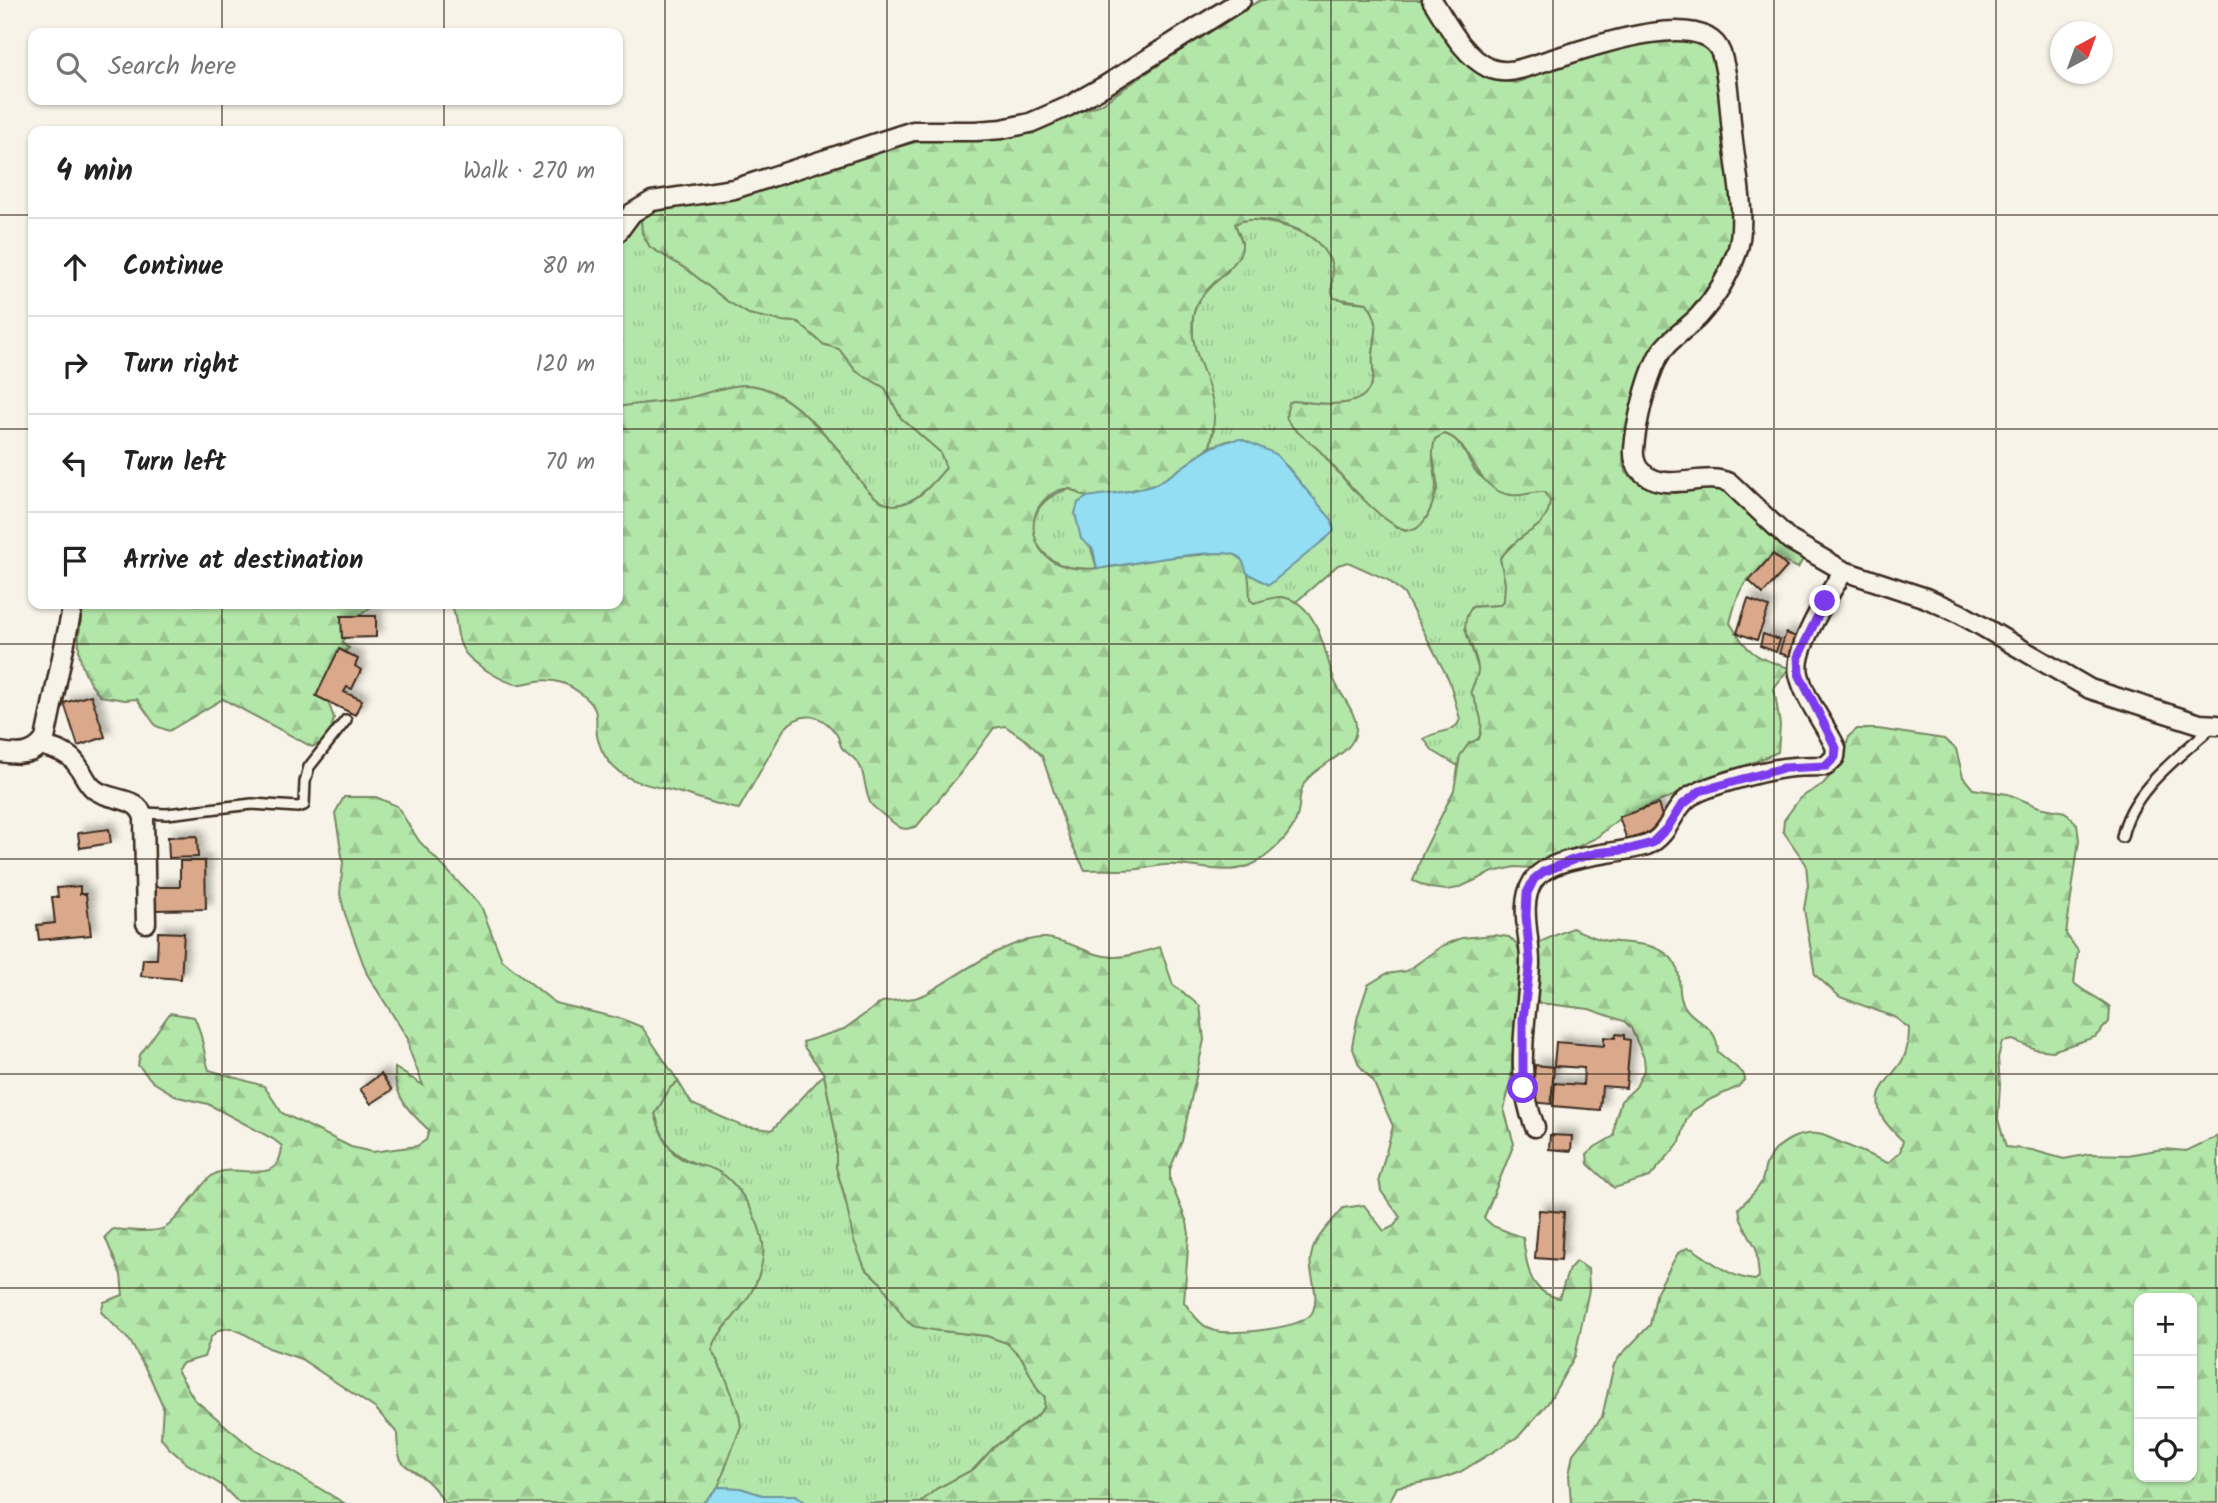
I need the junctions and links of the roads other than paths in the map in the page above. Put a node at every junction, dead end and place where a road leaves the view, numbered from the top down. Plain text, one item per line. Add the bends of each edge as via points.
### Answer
1 (1241, 0) edge
2 (1432, 0) edge
3 (623, 225) edge
4 (1844, 571) junction
5 (73, 609) edge
6 (346, 720) dead end
7 (2216, 725) edge
8 (41, 745) junction
9 (0, 752) edge
10 (143, 813) junction
11 (2122, 837) dead end
12 (146, 923) dead end
13 (1535, 1127) dead end

1 - 3 street via 1105,85 1030,123 989,130 913,131 734,188 652,201 632,213
2 - 4 street via 1464,47 1478,61 1501,71 1521,69 1603,37 1669,24 1695,25 1717,40 1726,78 1741,235 1716,294 1659,355 1642,408 1635,463 1641,472 1665,482 1718,478 1730,483 1790,540
4 - 7 street via 1961,614 2091,689
4 - 13 street via 1798,657 1799,674 1836,748 1826,766 1783,768 1700,791 1681,806 1652,843 1575,859 1534,879 1527,893 1530,962 1522,1063 1524,1097
5 - 8 street
6 - 10 lane via 309,767 304,805 252,804
7 - 11 lane via 2141,796
8 - 9 street via 28,753
8 - 10 street via 68,755 93,789 135,803
10 - 12 street

